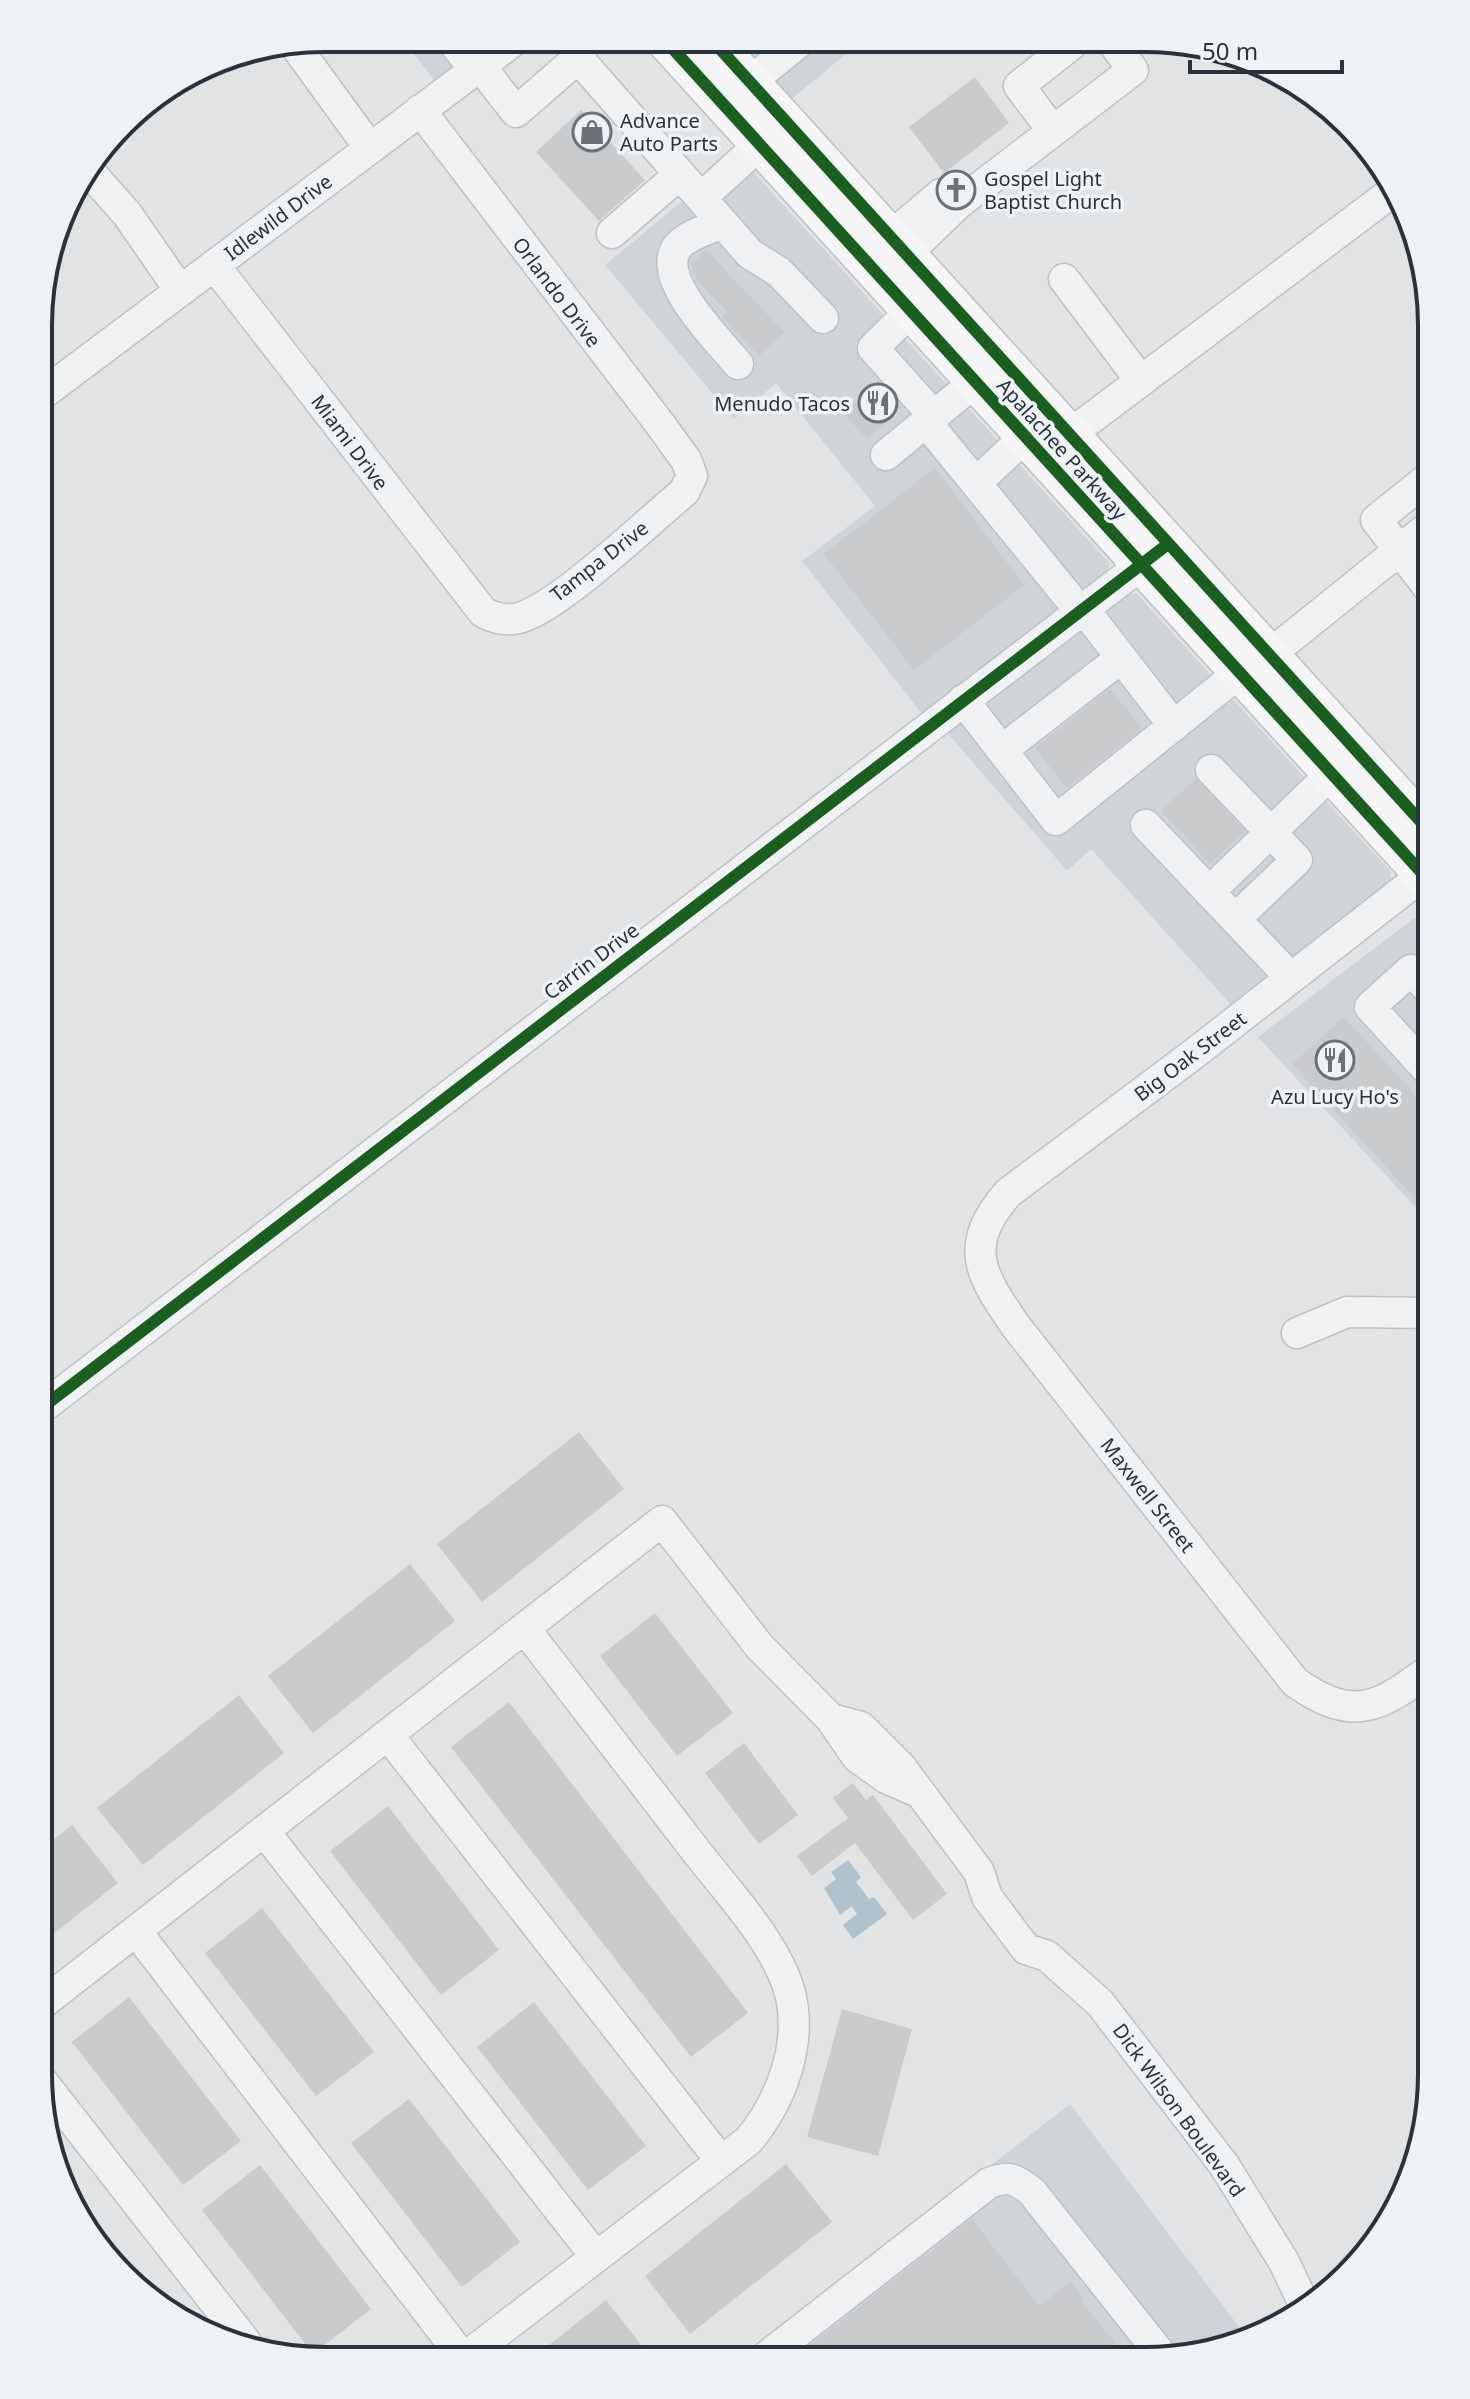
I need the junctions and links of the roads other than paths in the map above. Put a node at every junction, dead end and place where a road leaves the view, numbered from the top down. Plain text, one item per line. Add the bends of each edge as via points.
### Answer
1 (786, 52) edge
2 (1062, 52) edge
3 (1120, 52) edge
4 (463, 53) edge
5 (497, 53) edge
6 (676, 53) edge
7 (723, 53) edge
8 (301, 54) edge
9 (477, 68) junction
10 (750, 82) junction
11 (420, 110) junction
12 (1053, 131) junction
13 (760, 144) junction
14 (369, 147) junction
15 (680, 174) junction
16 (95, 178) edge
17 (1385, 197) edge
18 (701, 198) junction
19 (723, 223) junction
20 (612, 233) dead end
21 (898, 246) junction
22 (214, 265) junction
23 (1064, 279) dead end
24 (179, 289) junction
25 (911, 311) junction
26 (823, 318) dead end
27 (738, 364) dead end
28 (1141, 381) junction
29 (975, 382) junction
30 (52, 387) edge
31 (930, 419) junction
32 (1069, 435) junction
33 (1025, 437) junction
34 (886, 455) dead end
35 (692, 476) joint
36 (976, 483) junction
37 (1418, 486) edge
38 (1418, 535) edge
39 (1400, 550) junction
40 (1154, 555) junction
41 (1418, 573) edge
42 (1082, 610) junction
43 (489, 616) joint
44 (1121, 658) junction
45 (1254, 664) junction
46 (963, 700) junction
47 (1174, 726) junction
48 (1002, 750) junction
49 (1211, 770) dead end
50 (1331, 774) junction
51 (1418, 820) edge
52 (1146, 825) dead end
53 (1271, 832) junction
54 (1418, 864) edge
55 (1418, 884) edge
56 (1209, 892) junction
57 (1235, 919) junction
58 (1418, 977) edge
59 (1291, 978) junction
60 (1418, 1059) edge
61 (980, 1264) joint
62 (1417, 1313) edge
63 (1297, 1333) dead end
64 (52, 1400) edge
65 (525, 1629) junction
66 (1417, 1678) edge
67 (388, 1735) junction
68 (264, 1831) junction
69 (136, 1931) junction
70 (52, 1996) edge
71 (53, 2095) edge
72 (721, 2161) junction
73 (596, 2257) junction
74 (1301, 2298) edge
75 (238, 2332) edge
76 (1155, 2346) edge
77 (454, 2347) edge
78 (479, 2347) edge
79 (779, 2347) edge

1 - 10 street
2 - 12 street via 1019,86
3 - 12 street via 1133,70
4 - 9 street
5 - 9 street, Idlewild Drive
6 - 13 main road, Apalachee Parkway
7 - 10 main road, Apalachee Parkway
8 - 14 street
9 - 11 street, Idlewild Drive
9 - 15 street via 516,112 578,58
10 - 21 main road, Apalachee Parkway
11 - 14 street, Idlewild Drive
11 - 35 street, Orlando Drive via 660,424
12 - 21 street
13 - 18 street
13 - 25 main road, Apalachee Parkway
14 - 22 street, Idlewild Drive
15 - 18 street
15 - 20 street
16 - 24 street
17 - 28 street
18 - 19 street
19 - 26 street
19 - 27 street via 684,241 673,255 673,265 693,310
21 - 32 main road, Apalachee Parkway
22 - 24 street, Idlewild Drive
22 - 43 street, Miami Drive via 465,592
23 - 28 street
24 - 30 street, Idlewild Drive
25 - 29 main road, Apalachee Parkway
25 - 31 street via 873,348
28 - 32 street
29 - 31 street
29 - 33 main road, Apalachee Parkway
31 - 34 street
31 - 36 street
32 - 40 main road, Apalachee Parkway
33 - 36 street
33 - 40 main road, Apalachee Parkway
35 - 43 street, Tampa Drive via 684,492 561,592 518,618
36 - 42 street
37 - 39 street via 1376,520
38 - 39 street
39 - 41 street
39 - 45 street
40 - 42 street, Carrin Drive
40 - 45 main road, Apalachee Parkway
42 - 44 street
42 - 46 street, Carrin Drive
44 - 47 street
44 - 48 street
45 - 47 street
45 - 50 main road, Apalachee Parkway
45 - 51 main road, Apalachee Parkway
46 - 48 street
46 - 64 street, Carrin Drive
47 - 48 street via 1056,820
49 - 53 street
50 - 53 street
50 - 54 main road, Apalachee Parkway
52 - 56 street
53 - 56 street
53 - 57 street via 1297,860
55 - 59 street, Big Oak Street
56 - 57 street
57 - 59 street
58 - 60 street via 1411,970 1370,1007
59 - 61 street, Big Oak Street via 1008,1193 987,1219
61 - 66 street, Maxwell Street via 1015,1325 1284,1669 1314,1696 1357,1709 1377,1705
62 - 63 street via 1347,1312
65 - 67 street
65 - 72 street via 753,1925 789,1991 791,2048 770,2115
65 - 74 street, Dick Wilson Boulevard via 662,1521 759,1646 831,1719 857,1757 916,1791 979,1872 1001,1883 1043,1937 1047,1956 1100,2003 1224,2165
67 - 68 street
67 - 72 street
68 - 69 street
68 - 73 street
69 - 70 street
69 - 77 street
71 - 75 street
72 - 73 street
73 - 78 street
76 - 79 street via 1032,2192 1016,2179 1003,2178 989,2183

